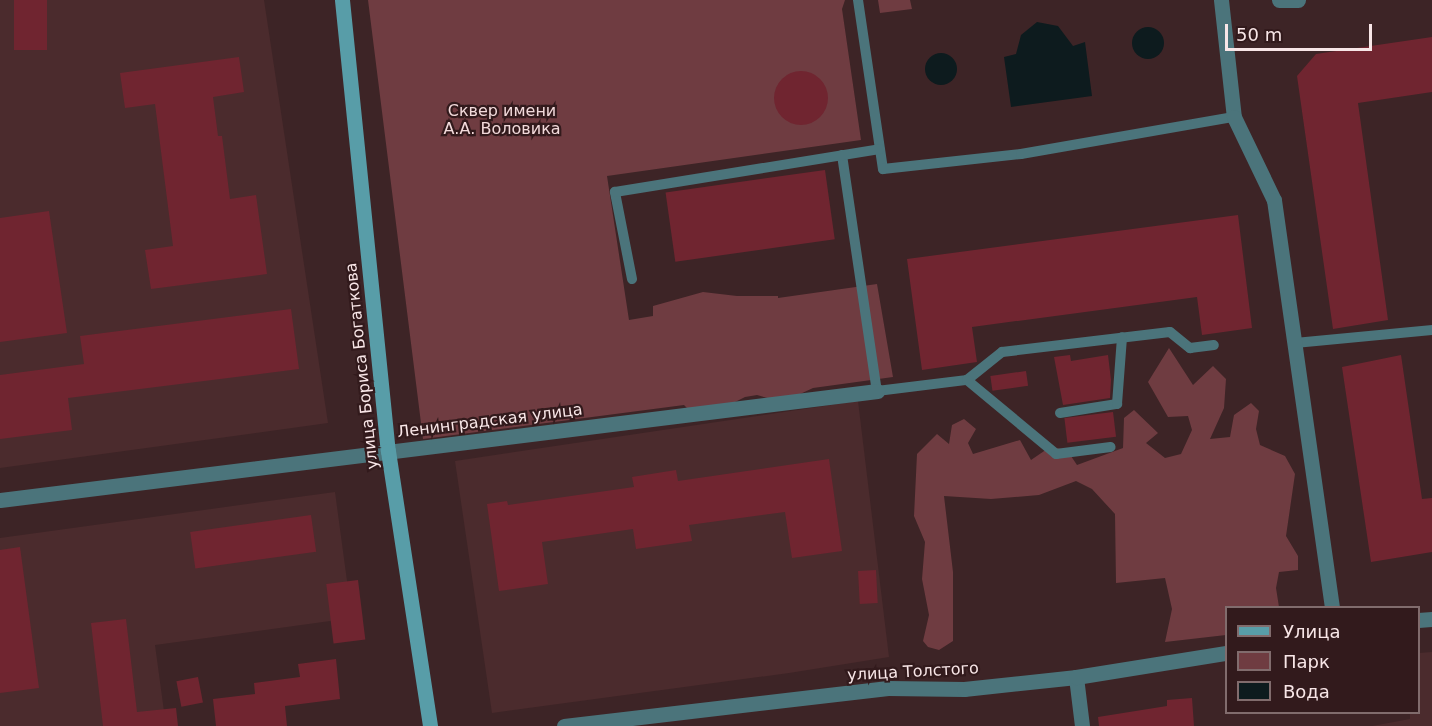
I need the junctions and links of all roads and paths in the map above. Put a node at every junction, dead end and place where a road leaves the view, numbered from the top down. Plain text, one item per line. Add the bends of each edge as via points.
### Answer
1 (342, 0) edge
2 (858, 0) edge
3 (1221, 0) edge
4 (1279, 0) edge
5 (1298, 0) edge
6 (1234, 117) junction
7 (880, 149) junction
8 (842, 155) junction
9 (632, 279) dead end
10 (1432, 330) edge
11 (1122, 337) junction
12 (1295, 344) junction
13 (1214, 345) dead end
14 (967, 380) junction
15 (877, 391) junction
16 (1060, 413) dead end
17 (1112, 447) dead end
18 (388, 451) junction
19 (0, 500) edge
20 (1332, 606) edge
21 (1225, 653) edge
22 (1076, 677) junction
23 (580, 725) edge
24 (430, 726) edge
25 (564, 726) edge
26 (1082, 726) edge

1 - 18 main road, улица Бориса Богаткова
2 - 7 lane
3 - 6 street
4 - 5 street
6 - 7 lane via 1021,154 883,169
6 - 12 street via 1274,200
7 - 8 lane
8 - 9 lane via 615,192
8 - 15 lane
10 - 12 lane
11 - 13 lane via 1170,332 1190,348
11 - 14 lane via 1002,352
11 - 16 lane via 1117,404
12 - 20 street
14 - 15 lane
14 - 17 lane via 1056,454
15 - 18 street, Ленинградская улица
18 - 19 street, Ленинградская улица
18 - 24 main road, улица Бориса Богаткова
21 - 22 street, улица Толстого
22 - 23 street, улица Толстого via 964,689 888,688
22 - 26 street
23 - 25 street, улица Толстого

